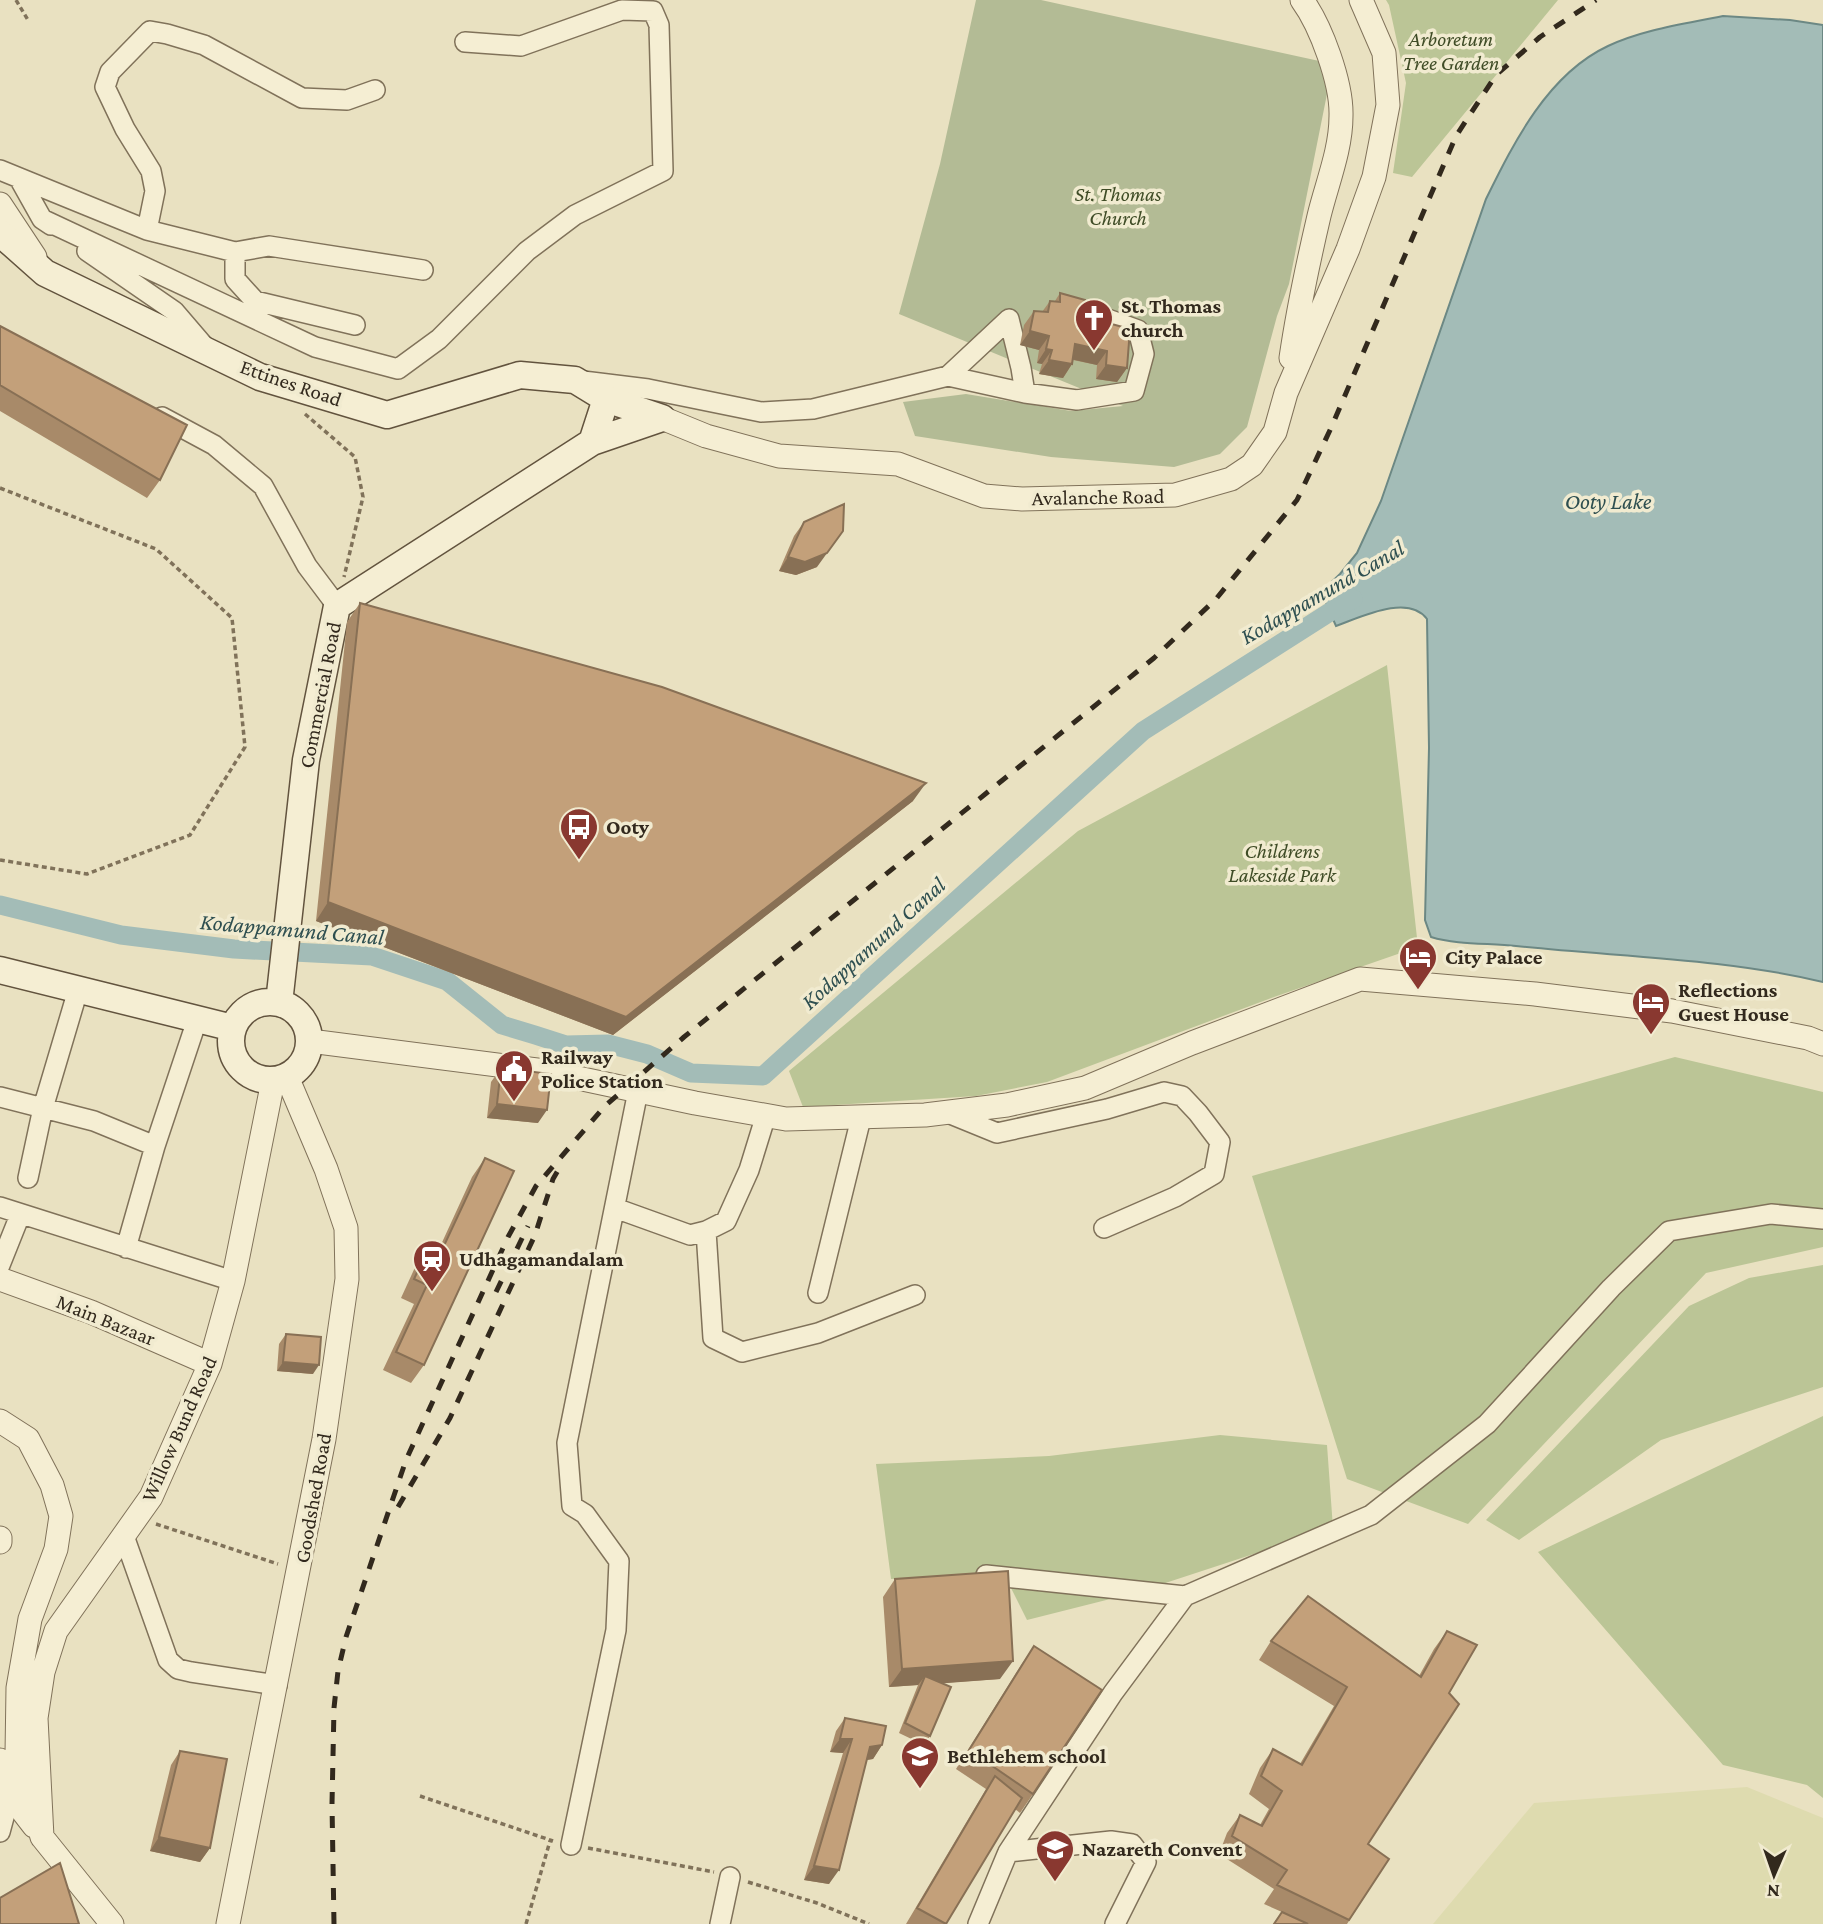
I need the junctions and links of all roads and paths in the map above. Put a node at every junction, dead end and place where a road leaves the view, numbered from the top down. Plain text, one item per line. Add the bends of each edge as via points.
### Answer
1 (16, 0) edge
2 (1301, 0) edge
3 (1361, 0) edge
4 (27, 20) dead end
5 (465, 42) dead end
6 (375, 90) dead end
7 (0, 170) edge
8 (19, 178) junction
9 (0, 204) edge
10 (42, 219) junction
11 (147, 230) junction
12 (0, 233) edge
13 (234, 252) junction
14 (423, 270) dead end
15 (45, 273) junction
16 (1091, 313) dead end
17 (355, 325) dead end
18 (209, 352) junction
19 (948, 376) junction
20 (575, 380) junction
21 (1025, 393) junction
22 (1286, 393) junction
23 (606, 399) junction
24 (145, 408) edge
25 (302, 412) dead end
26 (662, 418) junction
27 (592, 442) junction
28 (0, 488) edge
29 (337, 606) junction
30 (0, 860) edge
31 (0, 970) edge
32 (78, 990) junction
33 (279, 1003) junction
34 (197, 1020) junction
35 (233, 1028) junction
36 (310, 1041) junction
37 (1823, 1044) edge
38 (280, 1079) junction
39 (638, 1091) junction
40 (0, 1097) edge
41 (43, 1108) junction
42 (948, 1113) junction
43 (766, 1115) junction
44 (861, 1118) junction
45 (155, 1146) junction
46 (28, 1178) dead end
47 (0, 1207) edge
48 (615, 1208) junction
49 (20, 1215) junction
50 (1823, 1219) edge
51 (1104, 1227) dead end
52 (705, 1231) junction
53 (126, 1248) junction
54 (0, 1265) edge
55 (0, 1279) edge
56 (233, 1282) junction
57 (818, 1293) dead end
58 (915, 1295) dead end
59 (210, 1364) junction
60 (0, 1421) edge
61 (130, 1527) junction
62 (300, 1571) junction
63 (986, 1575) edge
64 (1185, 1596) junction
65 (277, 1685) junction
66 (0, 1760) edge
67 (10, 1796) junction
68 (420, 1796) dead end
69 (0, 1832) edge
70 (42, 1837) junction
71 (550, 1841) junction
72 (571, 1845) junction
73 (1008, 1852) junction
74 (730, 1877) junction
75 (112, 1924) edge
76 (228, 1924) edge
77 (526, 1924) edge
78 (720, 1924) edge
79 (869, 1924) edge
80 (978, 1924) edge
81 (1115, 1924) edge

1 - 4 path
2 - 22 street via 1333,64 1342,115 1300,298
3 - 22 street, Avalanche Road via 1384,53 1388,106 1374,177
5 - 10 street via 520,46 622,10 653,11 659,25 663,171 575,215 527,251 439,339 398,369 315,347
6 - 11 street via 347,100 302,98 204,46 150,31 110,72 105,87 152,171 155,191
7 - 8 street
8 - 10 street
8 - 11 street
9 - 15 street
10 - 18 street via 174,311
11 - 13 street
12 - 15 main road, Ettines Road
13 - 14 street via 269,246
13 - 17 street via 235,279 255,302
15 - 18 main road, Ettines Road
16 - 21 street via 1138,330 1144,354 1134,391 1077,400
18 - 20 main road, Ettines Road via 261,377 387,415 520,375
19 - 20 street via 813,409 761,412 648,389
19 - 21 street
19 - 21 street via 1009,319
20 - 23 main road, Ettines Road
22 - 26 street, Avalanche Road via 1276,432 1252,465 1231,479 1175,495 984,496 898,464 779,456 706,436
23 - 26 main road, Ettines Road
23 - 27 main road
24 - 29 street via 214,445 263,486 307,566
25 - 29 path via 355,457 363,497
26 - 27 main road, Commercial Road
27 - 29 main road, Commercial Road
28 - 30 path via 156,549 232,618 245,747 190,835 87,874
29 - 33 main road, Commercial Road via 306,760
31 - 32 main road
32 - 34 main road
32 - 41 street
33 - 35 main road via 247,1010
33 - 36 main road via 301,1017
34 - 35 main road
34 - 45 street
35 - 38 main road via 233,1054 239,1065 260,1079
36 - 38 main road via 304,1062
36 - 39 street via 545,1071
37 - 42 street via 1672,1010 1360,979 1085,1088
38 - 56 street, Willow Bund Road
38 - 62 street, Goodshed Road via 326,1169 346,1228 345,1292
39 - 43 street
39 - 48 street
40 - 41 street
41 - 45 street via 94,1121
41 - 46 street
42 - 44 street
42 - 51 street via 997,1133 1164,1092 1182,1097 1220,1142 1214,1174 1175,1198
43 - 44 street
43 - 52 street via 726,1221
44 - 57 street
45 - 53 street
47 - 49 street
48 - 52 street via 690,1235
48 - 72 street via 567,1443 572,1506 584,1514 619,1561 616,1630
49 - 53 street
49 - 54 street
50 - 64 street via 1771,1214 1669,1231 1487,1424 1371,1515
52 - 58 street via 713,1338 742,1352 818,1334
53 - 56 street
55 - 59 street, Main Bazaar via 91,1312
56 - 59 street, Willow Bund Road
59 - 61 street, Willow Bund Road via 151,1497
60 - 70 street via 28,1439 52,1485 61,1516 56,1549 30,1619 18,1688 17,1754
61 - 62 path
61 - 65 street via 168,1660 191,1672
61 - 70 street, Willow Bund Road via 56,1632 43,1672 36,1718
62 - 65 street, Goodshed Road
63 - 64 street
64 - 73 street via 1113,1693
65 - 76 street, Goodshed Road
66 - 67 street
67 - 69 street
67 - 70 street
68 - 71 path
70 - 75 street
71 - 72 path
71 - 77 path
72 - 74 path
73 - 80 street
73 - 81 street via 1111,1841 1132,1844 1146,1862
74 - 78 street
74 - 79 path

